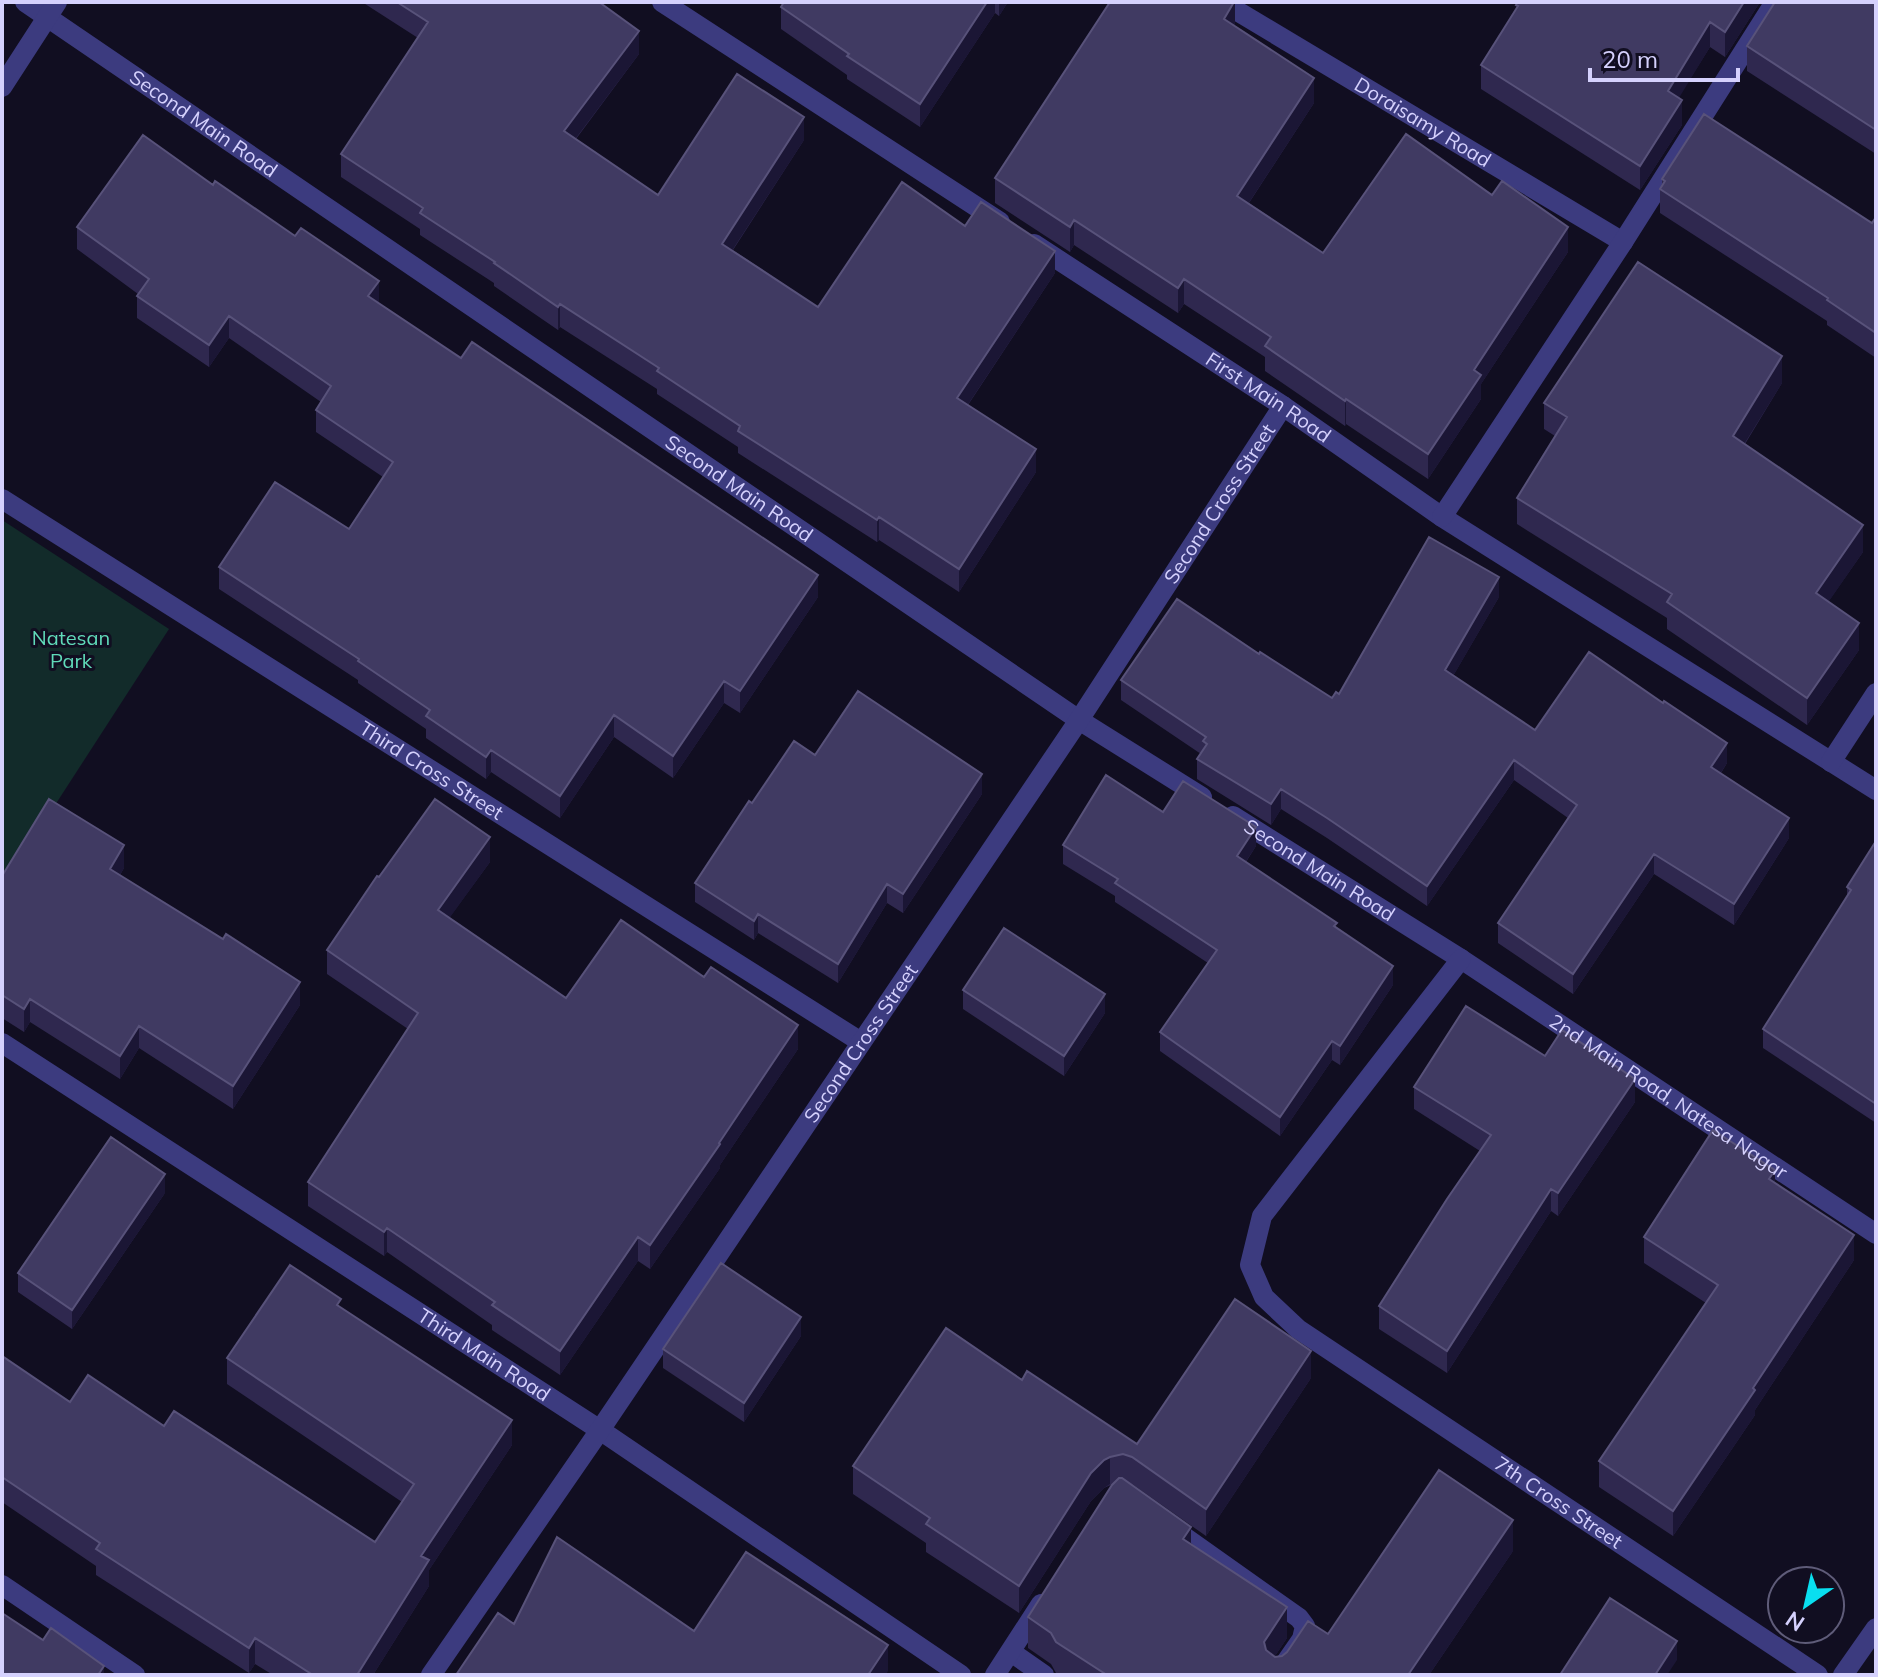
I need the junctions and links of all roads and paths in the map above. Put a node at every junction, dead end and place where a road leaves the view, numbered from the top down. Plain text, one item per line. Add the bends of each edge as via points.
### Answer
1 (25, 2) edge
2 (662, 2) edge
3 (1222, 2) edge
4 (1775, 2) edge
5 (52, 9) edge
6 (2, 87) edge
7 (1623, 242) junction
8 (1283, 406) junction
9 (2, 499) edge
10 (1442, 517) junction
11 (1876, 693) edge
12 (1079, 720) junction
13 (1831, 762) junction
14 (1876, 790) edge
15 (1461, 959) junction
16 (861, 1042) junction
17 (2, 1043) edge
18 (1876, 1234) edge
19 (600, 1430) junction
20 (1150, 1512) edge
21 (2, 1585) edge
22 (1052, 1587) edge
23 (1876, 1628) edge
24 (1011, 1652) junction
25 (936, 1657) junction
26 (135, 1675) edge
27 (431, 1675) edge
28 (923, 1675) edge
29 (961, 1675) edge
30 (995, 1675) edge
31 (1044, 1675) edge
32 (1277, 1675) edge
33 (1818, 1675) edge
34 (1843, 1675) edge

1 - 5 street, Second Main Road
2 - 8 street, First Main Road
3 - 7 street, Doraisamy Road
4 - 7 street
5 - 6 street
5 - 12 street, Second Main Road
7 - 10 street
8 - 10 street, First Main Road
8 - 12 street, Second Cross Street
9 - 16 street, Third Cross Street
10 - 13 street, First Main Road
11 - 13 street
12 - 15 street, Second Main Road
12 - 16 street, Second Cross Street
13 - 14 street, First Main Road
15 - 18 street, 2nd Main Road, Natesa Nagar
15 - 33 street, 7th Cross Street via 1262,1216 1250,1265 1264,1297 1298,1329
16 - 19 street, Second Cross Street
17 - 19 street, Third Main Road
19 - 25 street, Third Main Road
19 - 27 street, Second Cross Street
20 - 32 street via 1299,1618 1305,1626 1302,1639
21 - 26 street
22 - 24 street
23 - 34 street
24 - 30 street
24 - 31 street
25 - 28 street
25 - 29 street, Third Main Road

